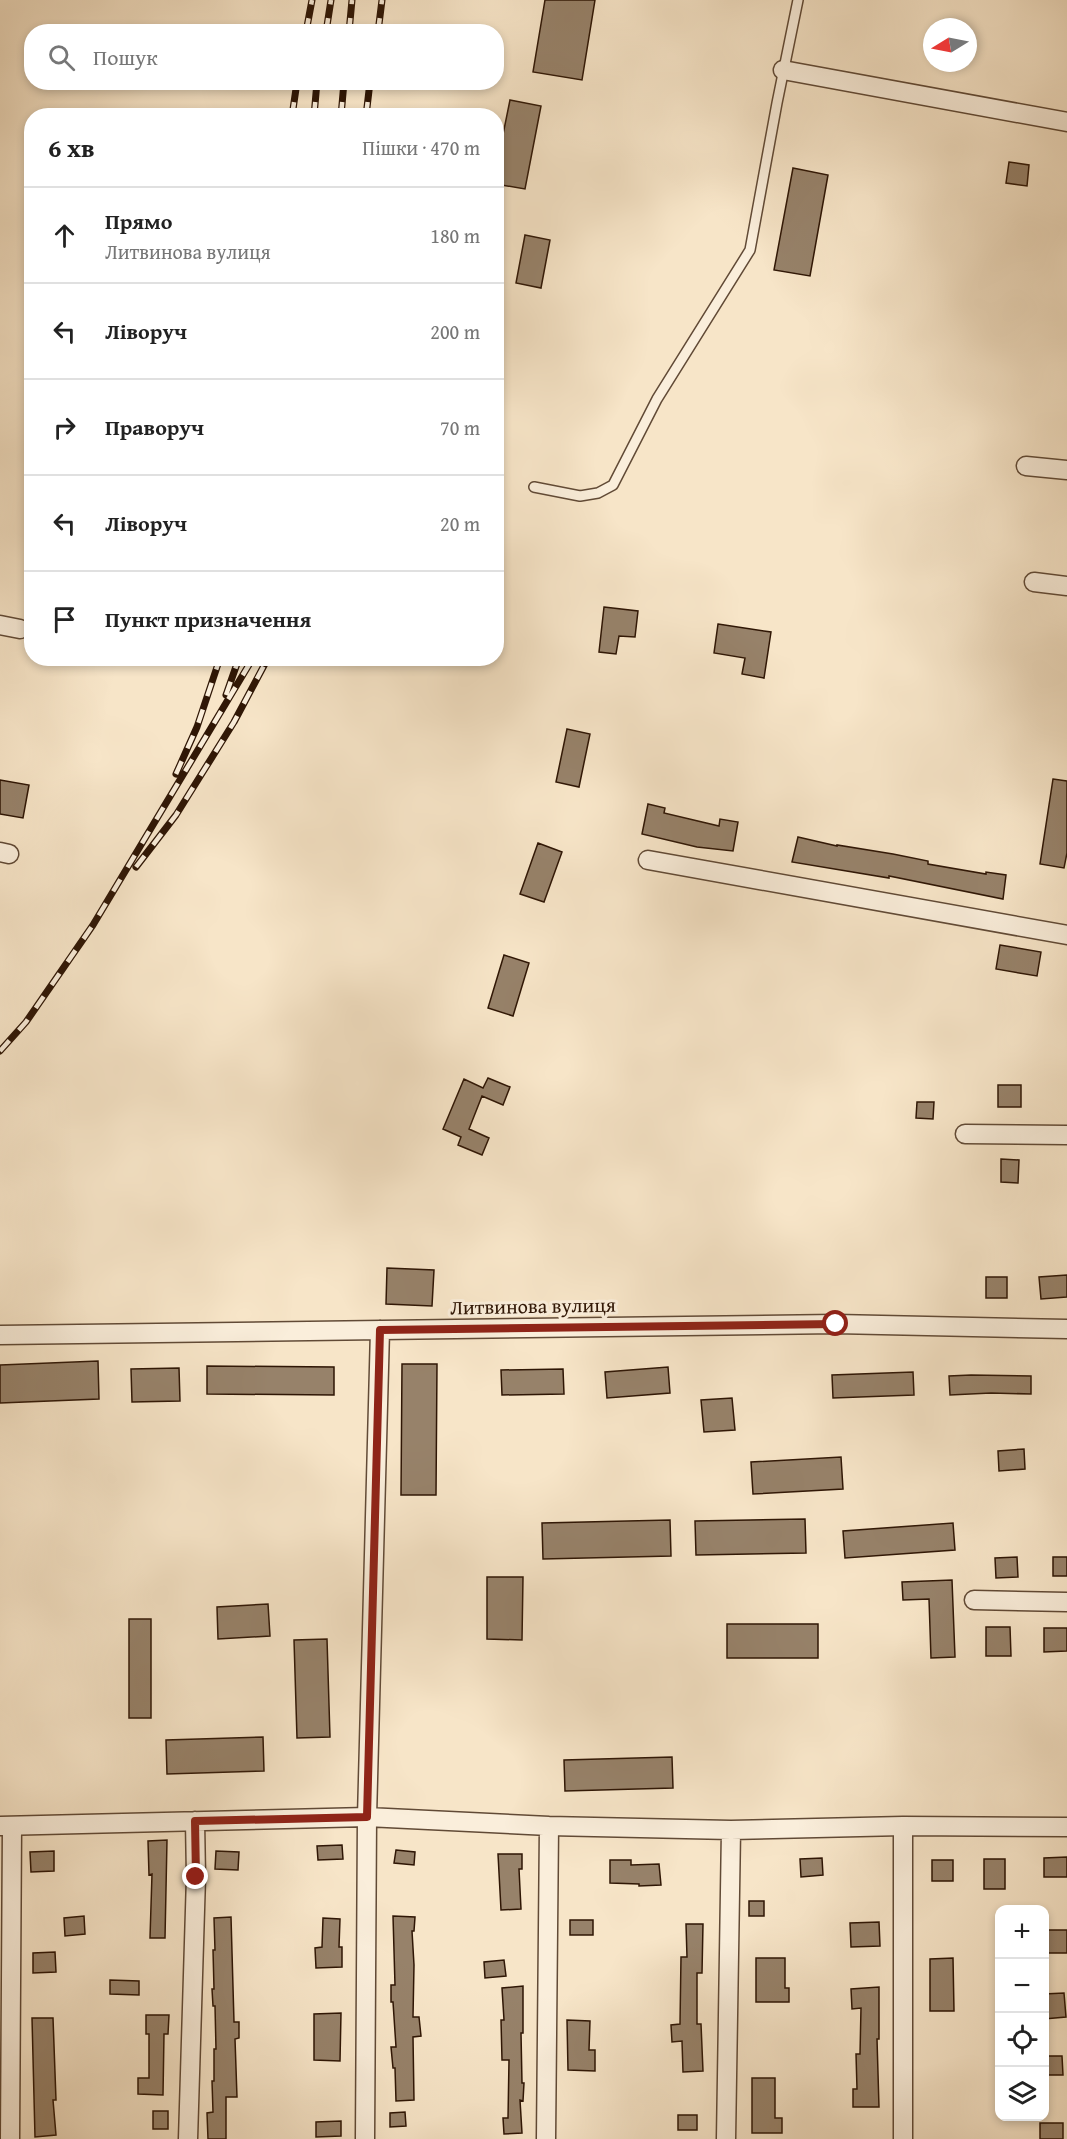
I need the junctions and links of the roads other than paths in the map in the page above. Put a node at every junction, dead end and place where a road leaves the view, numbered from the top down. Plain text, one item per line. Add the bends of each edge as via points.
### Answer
1 (798, 0) edge
2 (783, 70) junction
3 (1067, 122) edge
4 (1026, 466) dead end
5 (1067, 470) edge
6 (534, 487) dead end
7 (1034, 582) dead end
8 (1067, 586) edge
9 (0, 625) edge
10 (20, 629) dead end
11 (648, 860) dead end
12 (1067, 934) edge
13 (965, 1134) dead end
14 (1067, 1135) edge
15 (1067, 1329) edge
16 (380, 1330) junction
17 (0, 1335) edge
18 (974, 1600) dead end
19 (1067, 1602) edge
20 (367, 1817) junction
21 (195, 1821) junction
22 (6, 1826) edge
23 (549, 1826) junction
24 (903, 1826) junction
25 (1067, 1827) edge
26 (730, 1830) junction
27 (10, 2139) edge
28 (189, 2139) edge
29 (365, 2139) edge
30 (546, 2139) edge
31 (726, 2139) edge
32 (903, 2139) edge

1 - 2 lane
2 - 3 street
2 - 6 lane via 750,250 657,399 613,485 580,496
4 - 5 street
7 - 8 street
9 - 10 street
11 - 12 street
13 - 14 street
15 - 16 street, Литвинова вулиця via 836,1324
16 - 17 street, Литвинова вулиця
16 - 20 street
18 - 19 street
20 - 21 street
20 - 23 street
20 - 29 street
21 - 22 street
21 - 28 street
22 - 27 street
23 - 26 street
23 - 30 street
24 - 25 street
24 - 26 street
24 - 32 street
26 - 31 street

